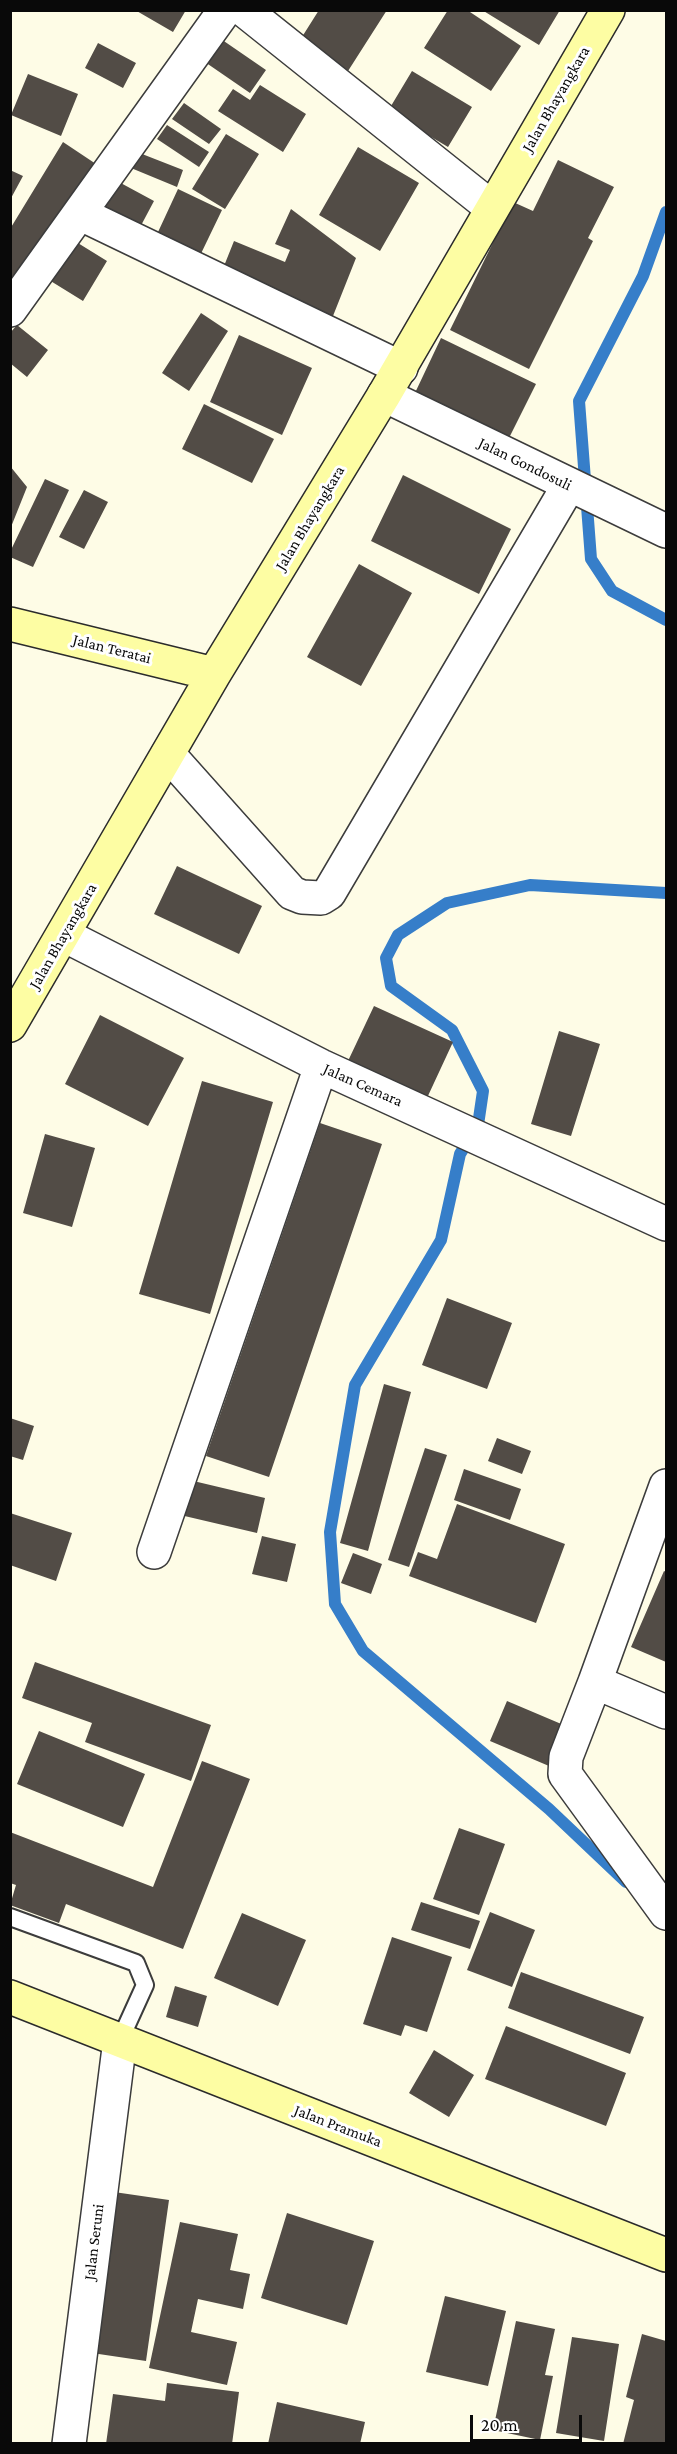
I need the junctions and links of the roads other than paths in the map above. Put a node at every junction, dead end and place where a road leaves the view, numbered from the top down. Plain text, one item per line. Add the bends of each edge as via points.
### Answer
1 (225, 10) edge
2 (608, 10) edge
3 (256, 14) edge
4 (492, 208) junction
5 (81, 214) junction
6 (11, 309) edge
7 (392, 382) junction
8 (583, 492) junction
9 (666, 531) edge
10 (10, 624) edge
11 (214, 674) junction
12 (168, 754) junction
13 (64, 935) junction
14 (10, 1025) edge
15 (321, 1066) junction
16 (666, 1224) edge
17 (666, 1486) edge
18 (154, 1552) dead end
19 (595, 1682) junction
20 (666, 1712) edge
21 (666, 1913) edge
22 (10, 1917) edge
23 (10, 1997) edge
24 (120, 2040) junction
25 (666, 2255) edge
26 (69, 2444) edge

1 - 5 street
2 - 4 street, Jalan Bhayangkara
3 - 4 street
4 - 7 street, Jalan Bhayangkara
5 - 6 street
5 - 7 street, Jalan Gondosuli
7 - 8 street, Jalan Gondosuli
7 - 11 street, Jalan Bhayangkara
8 - 9 street, Jalan Gondosuli
8 - 12 street via 329,892 321,898 292,893
10 - 11 street, Jalan Teratai
11 - 12 street, Jalan Bhayangkara
12 - 13 street, Jalan Bhayangkara
13 - 14 street, Jalan Bhayangkara
13 - 15 street, Jalan Cemara
15 - 16 street, Jalan Cemara
15 - 18 street
17 - 19 street
19 - 20 street
19 - 21 street via 566,1757 565,1774
22 - 24 lane via 136,1963 145,1985
23 - 24 street, Jalan Pramuka
24 - 25 street, Jalan Pramuka
24 - 26 street, Jalan Seruni

